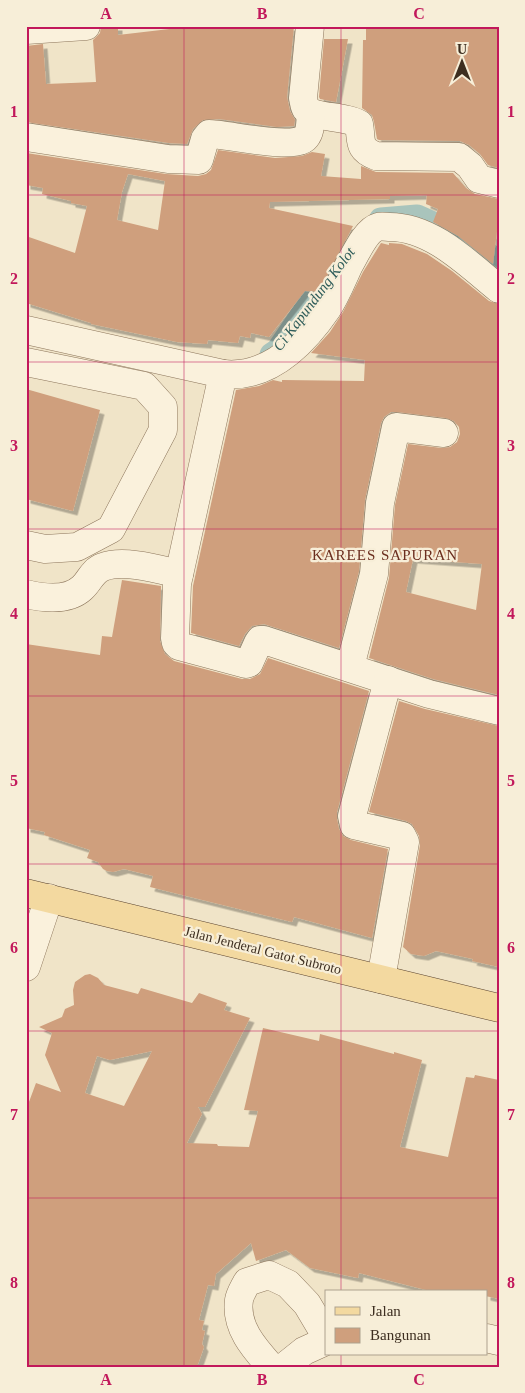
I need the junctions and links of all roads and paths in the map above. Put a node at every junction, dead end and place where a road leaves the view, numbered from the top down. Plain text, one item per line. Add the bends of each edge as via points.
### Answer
1 (86, 26) edge
2 (310, 26) edge
3 (26, 30) edge
4 (311, 114) junction
5 (26, 137) edge
6 (499, 184) edge
7 (499, 290) edge
8 (26, 330) edge
9 (26, 362) edge
10 (223, 374) junction
11 (444, 433) dead end
12 (26, 545) edge
13 (179, 574) junction
14 (26, 594) edge
15 (350, 667) junction
16 (388, 680) junction
17 (499, 711) edge
18 (37, 895) edge
19 (26, 967) edge
20 (381, 979) junction
21 (499, 1008) edge
22 (325, 1334) edge
23 (325, 1341) edge
24 (271, 1367) edge
25 (284, 1367) edge

1 - 3 street
2 - 4 street via 303,98 305,108
4 - 5 street via 308,134 298,142 266,142 209,134 199,160 168,159
4 - 6 street via 352,119 359,124 364,149 376,156 459,157 479,179
7 - 10 street via 424,233 399,227 378,227 367,235 354,256 328,308 283,358 244,374
8 - 10 street
9 - 12 street via 144,386 163,407 163,430 111,529 77,547 45,549
10 - 13 street
11 - 15 street via 396,427 380,503 374,574
13 - 14 street via 115,563 101,567 82,588 66,596 41,598
13 - 15 street via 175,638 179,646 246,664 260,640 264,640
15 - 16 street
16 - 17 street
16 - 20 street via 352,816 354,825 402,836 405,842
18 - 19 street
18 - 20 main road, Jalan Jenderal Gatot Subroto
20 - 21 main road, Jalan Jenderal Gatot Subroto
22 - 24 street via 307,1304 288,1284 269,1275 247,1282 239,1299 238,1316 249,1341
23 - 25 street via 304,1351

